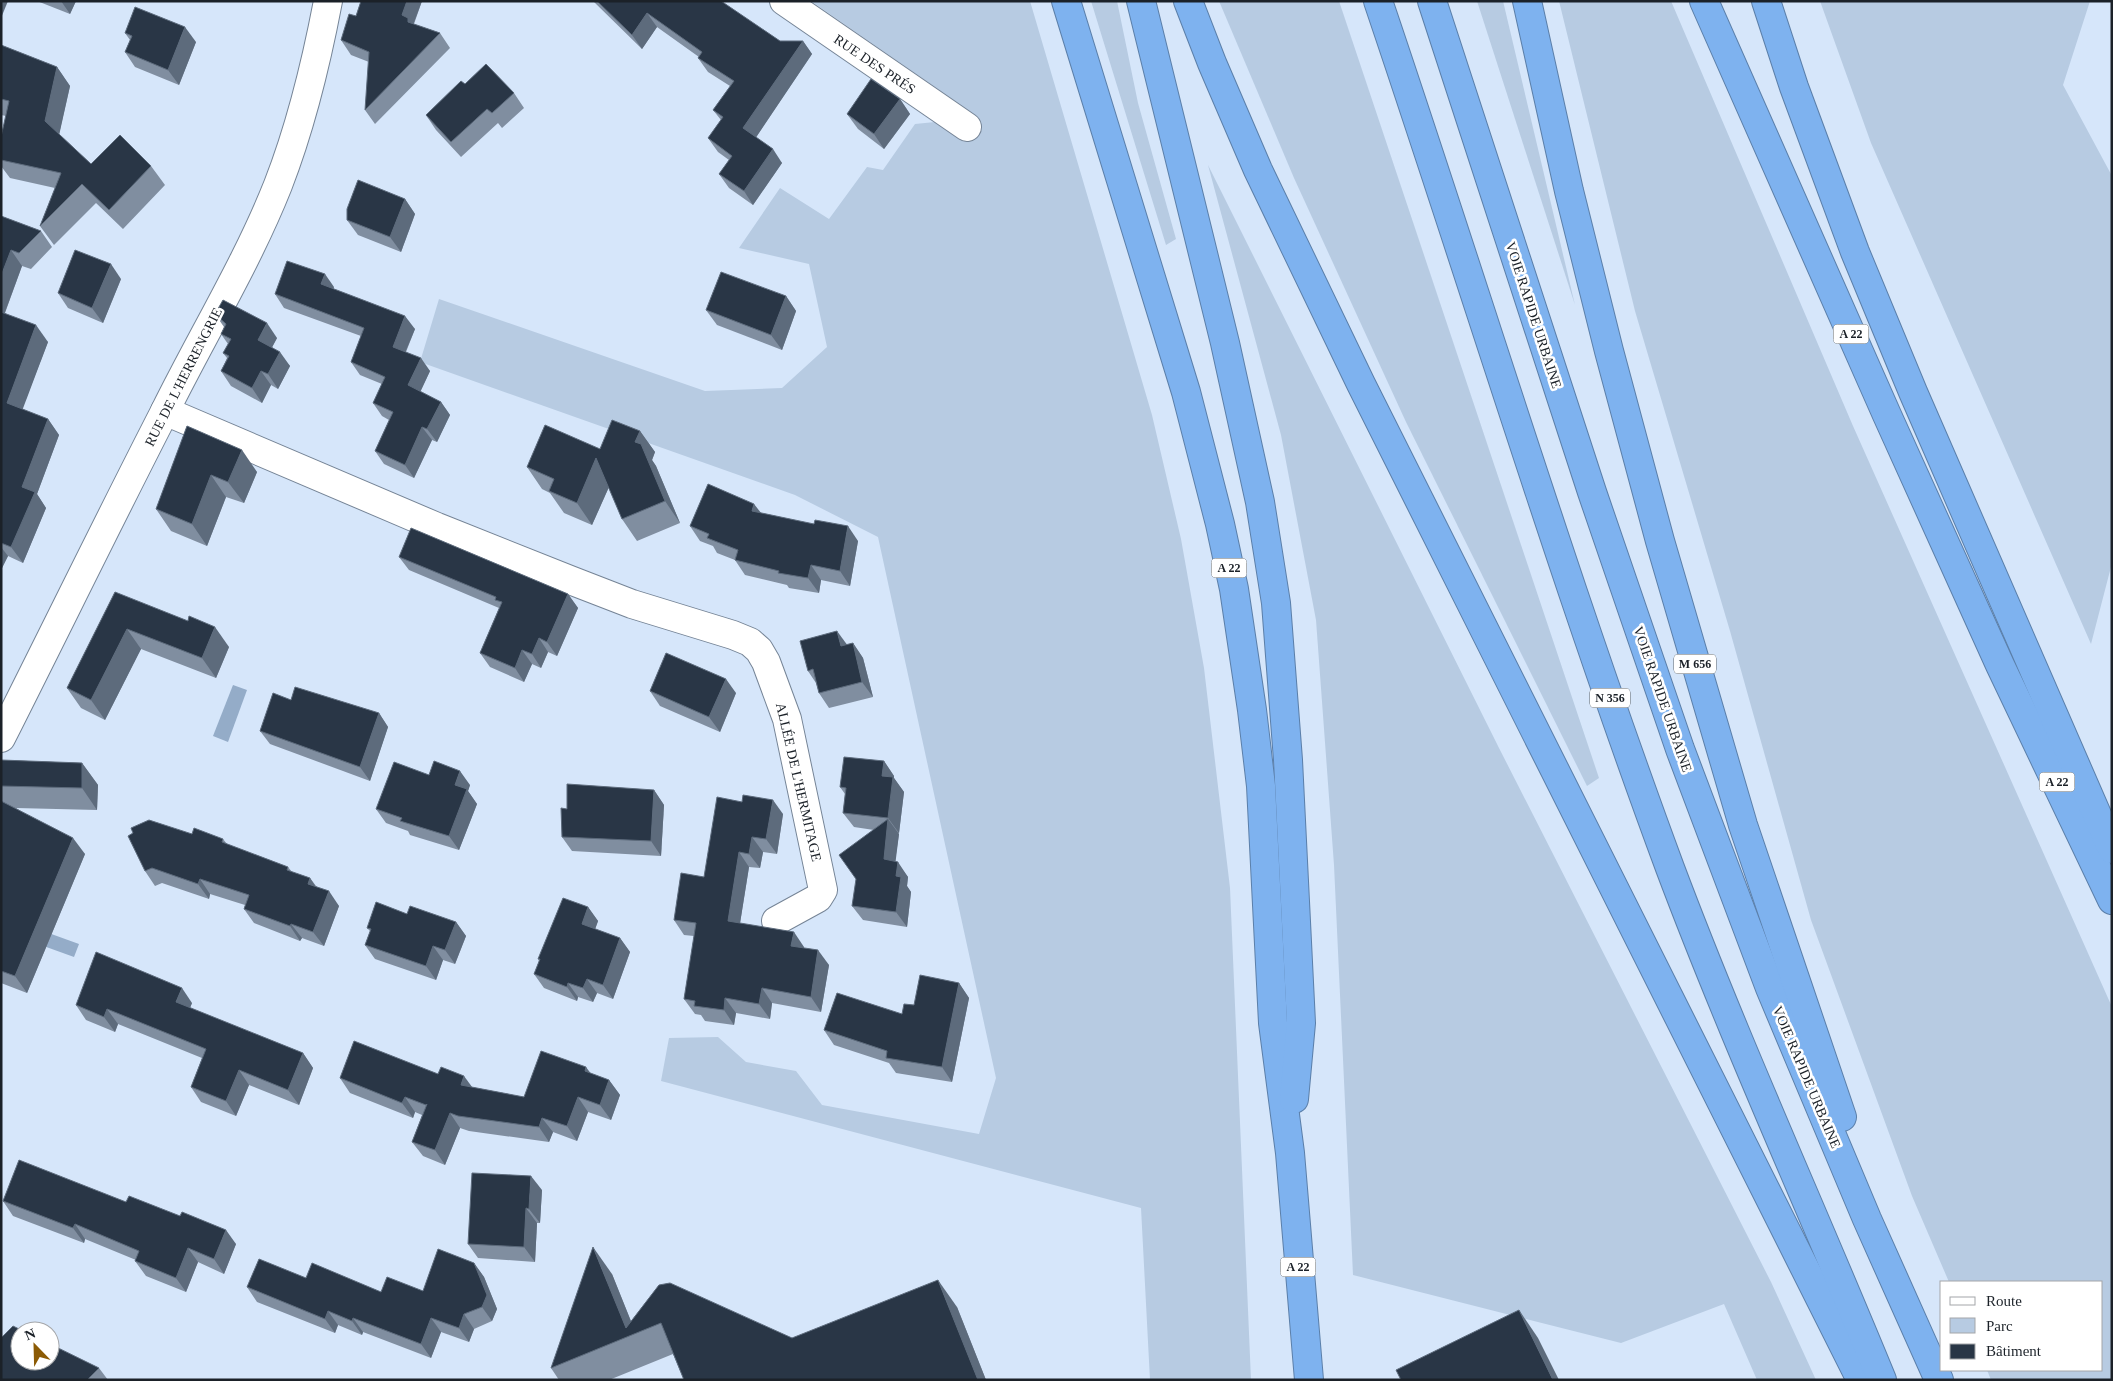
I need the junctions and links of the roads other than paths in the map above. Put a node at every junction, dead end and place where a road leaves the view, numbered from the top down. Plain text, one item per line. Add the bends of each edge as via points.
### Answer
1 (328, 1) edge
2 (784, 1) edge
3 (1066, 1) edge
4 (1141, 1) edge
5 (1188, 1) edge
6 (1378, 1) edge
7 (1432, 1) edge
8 (1527, 1) edge
9 (1704, 1) edge
10 (1766, 1) edge
11 (967, 127) dead end
12 (164, 411) junction
13 (1, 738) edge
14 (2112, 849) edge
15 (2112, 900) edge
16 (776, 921) dead end
17 (1290, 1153) junction
18 (1909, 1313) junction
19 (1309, 1380) edge
20 (1861, 1380) edge
21 (1882, 1380) edge
22 (1939, 1380) edge

1 - 12 street, RUE DE L'HERRENGRIE via 301,121 277,187
2 - 11 street, RUE DES PRÉS
3 - 17 highway, A 22 via 1186,392 1234,589 1261,786 1273,1023
4 - 17 highway via 1229,362 1260,502 1276,603 1288,750 1301,1023
5 - 20 highway via 1258,170 1361,384
6 - 21 highway, N 356 via 1570,584 1647,806 1744,1057
7 - 18 highway, VOIE RAPIDE URBAINE via 1680,749 1774,997
8 - 18 highway, M 656 via 1609,351 1694,661 1766,894
9 - 15 highway, A 22 via 1895,433
10 - 14 highway via 1794,88 1855,252
12 - 13 street, RUE DE L'HERRENGRIE
12 - 16 street, ALLÉE DE L'HERMITAGE via 579,584 750,642 759,650 786,719 823,890 818,898
17 - 19 highway, A 22
18 - 22 highway, VOIE RAPIDE URBAINE

